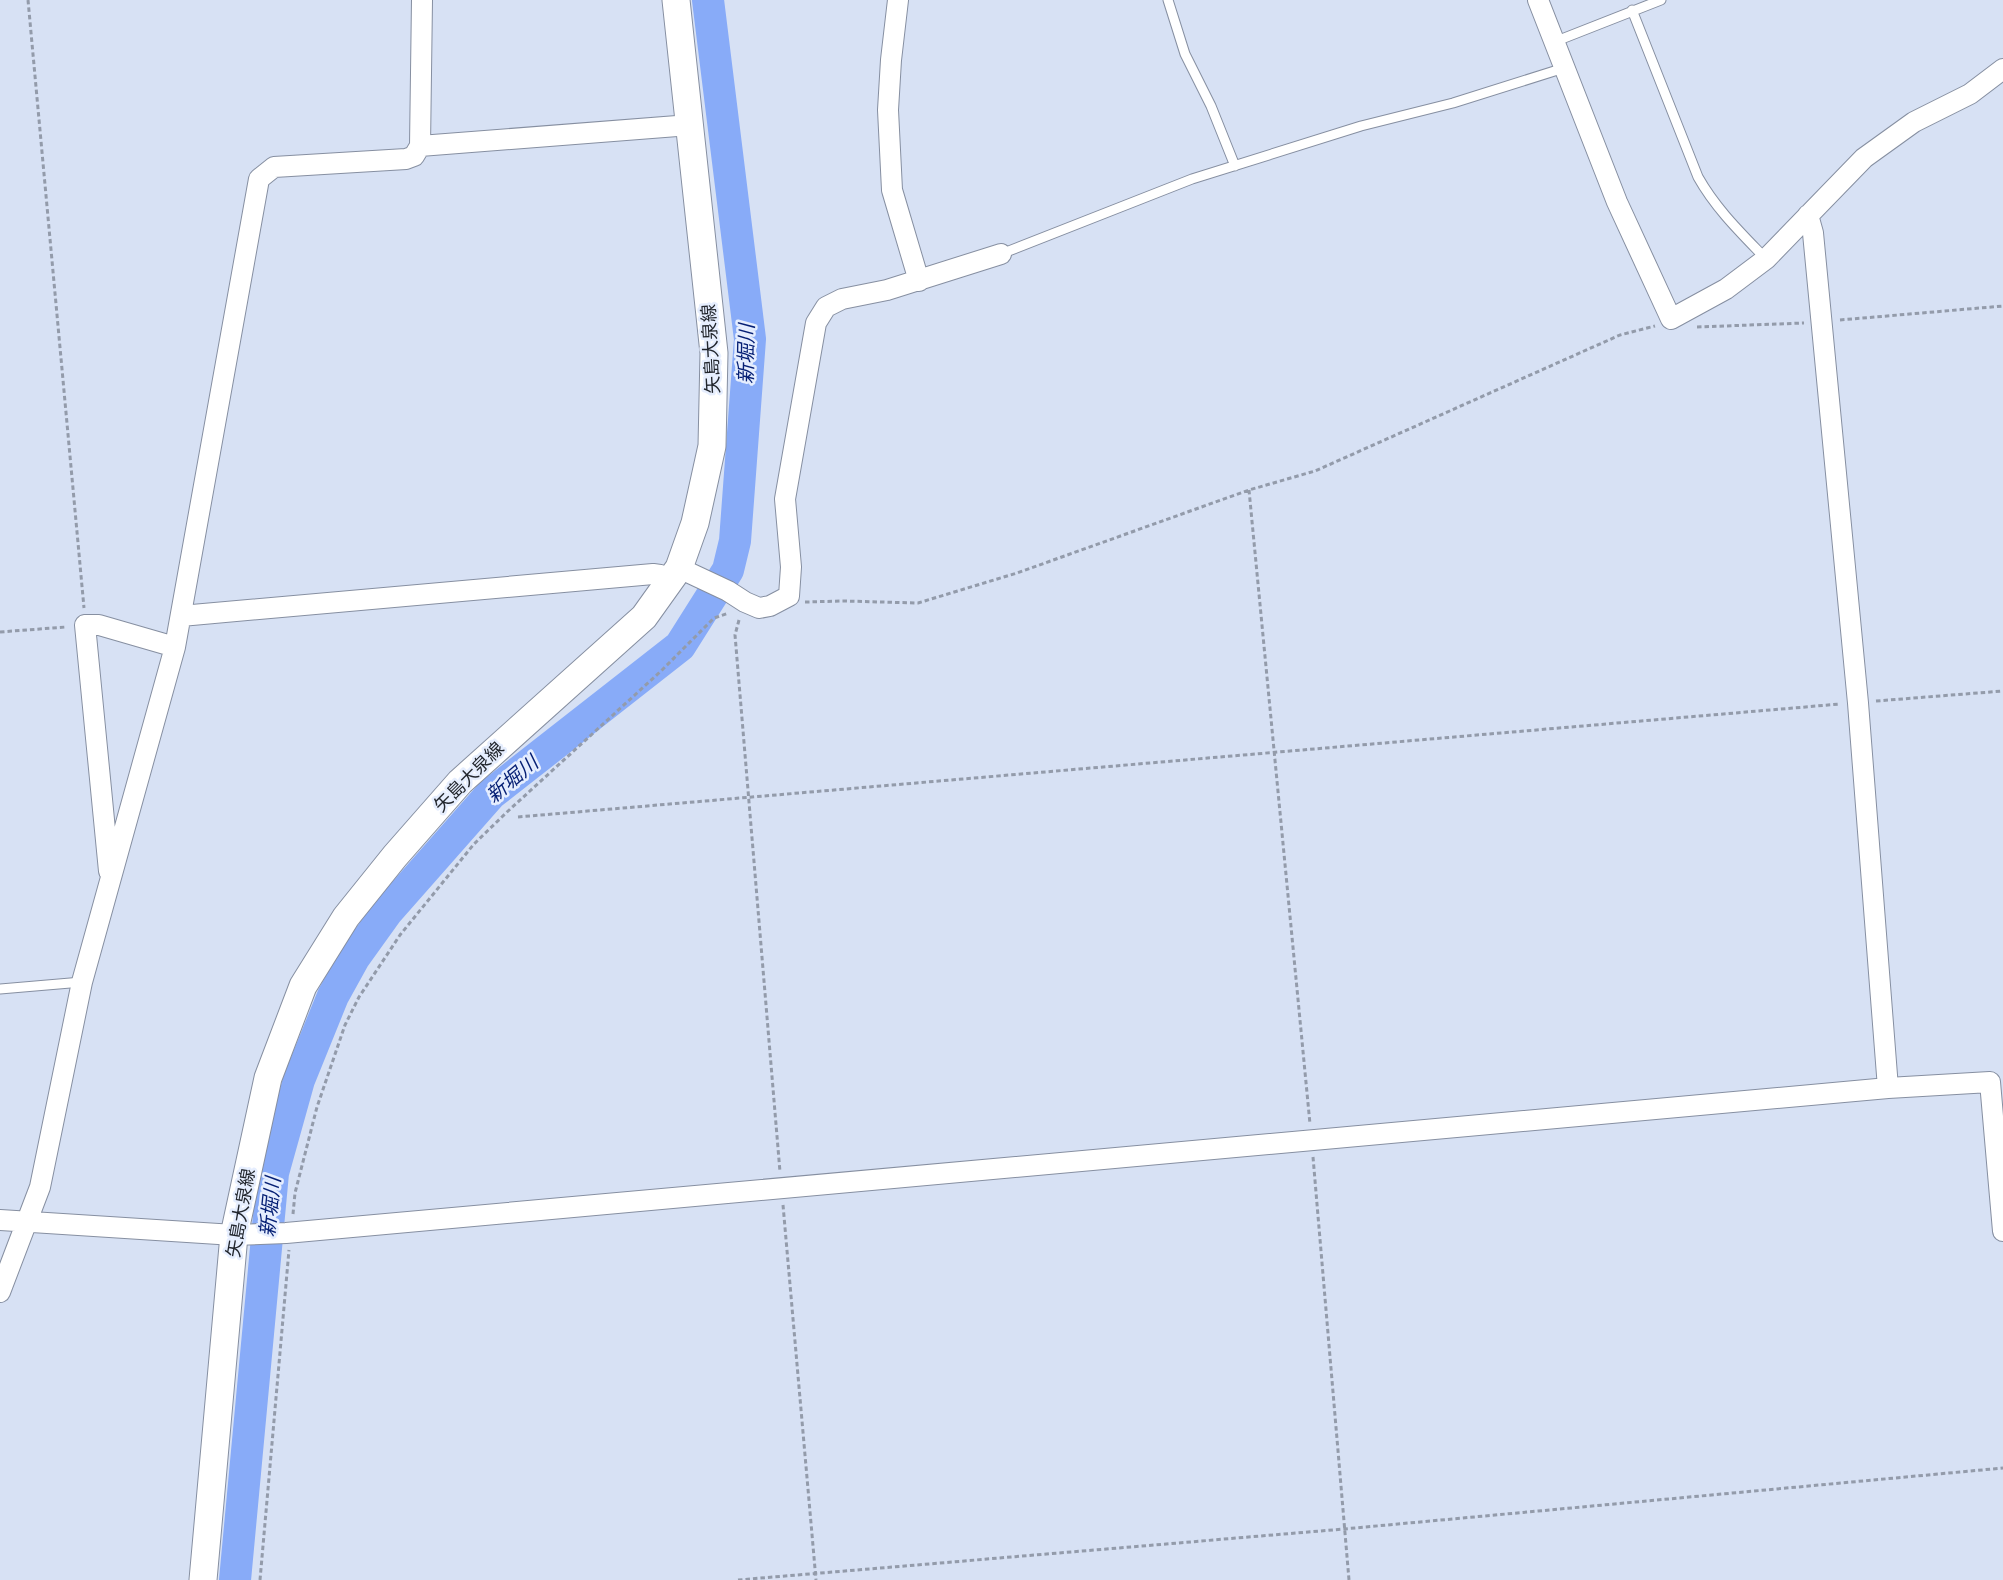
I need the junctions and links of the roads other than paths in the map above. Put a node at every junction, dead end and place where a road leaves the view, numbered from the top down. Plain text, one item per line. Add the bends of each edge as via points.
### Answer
1 (422, 0) edge
2 (676, 0) edge
3 (898, 0) edge
4 (1168, 0) edge
5 (1538, 0) edge
6 (1661, 0) edge
7 (1632, 10) junction
8 (1554, 42) junction
9 (1564, 68) junction
10 (2003, 69) edge
11 (690, 125) junction
12 (420, 146) junction
13 (1235, 166) junction
14 (1808, 216) junction
15 (1001, 254) joint
16 (1766, 259) junction
17 (919, 281) junction
18 (680, 574) junction
19 (181, 616) junction
20 (175, 647) junction
21 (110, 882) junction
22 (82, 982) junction
23 (0, 989) edge
24 (1888, 1088) junction
25 (0, 1220) edge
26 (27, 1221) junction
27 (2003, 1231) edge
28 (241, 1235) junction
29 (0, 1292) edge
30 (203, 1580) edge

1 - 12 street
2 - 11 main road, 矢島大泉線
3 - 17 street via 888,110 892,190
4 - 13 lane via 1185,54
5 - 8 street
6 - 7 lane
7 - 8 lane
7 - 16 lane via 1698,177 1727,219
8 - 9 street
9 - 13 lane
9 - 16 street via 1621,211 1671,320 1726,289
10 - 14 street via 1970,94 1914,123 1864,158
11 - 12 street
11 - 18 main road, 矢島大泉線 via 714,352 712,446
12 - 19 street via 414,156 406,159 274,167 259,179
13 - 15 lane
14 - 16 street
14 - 24 street via 1813,234 1858,703
15 - 17 street
17 - 18 street via 842,299 826,307 816,323 784,499 791,567 789,596 770,606 743,606 728,591
18 - 19 street
18 - 28 main road, 矢島大泉線 via 644,617 460,782 346,917 303,987 268,1078
19 - 20 street
20 - 21 street
20 - 21 street via 99,625 85,625
21 - 22 street
22 - 23 lane
22 - 26 street via 40,1187
24 - 27 street via 1990,1082
24 - 28 street
25 - 26 street
26 - 28 street
26 - 29 street
28 - 30 main road, 矢島大泉線

